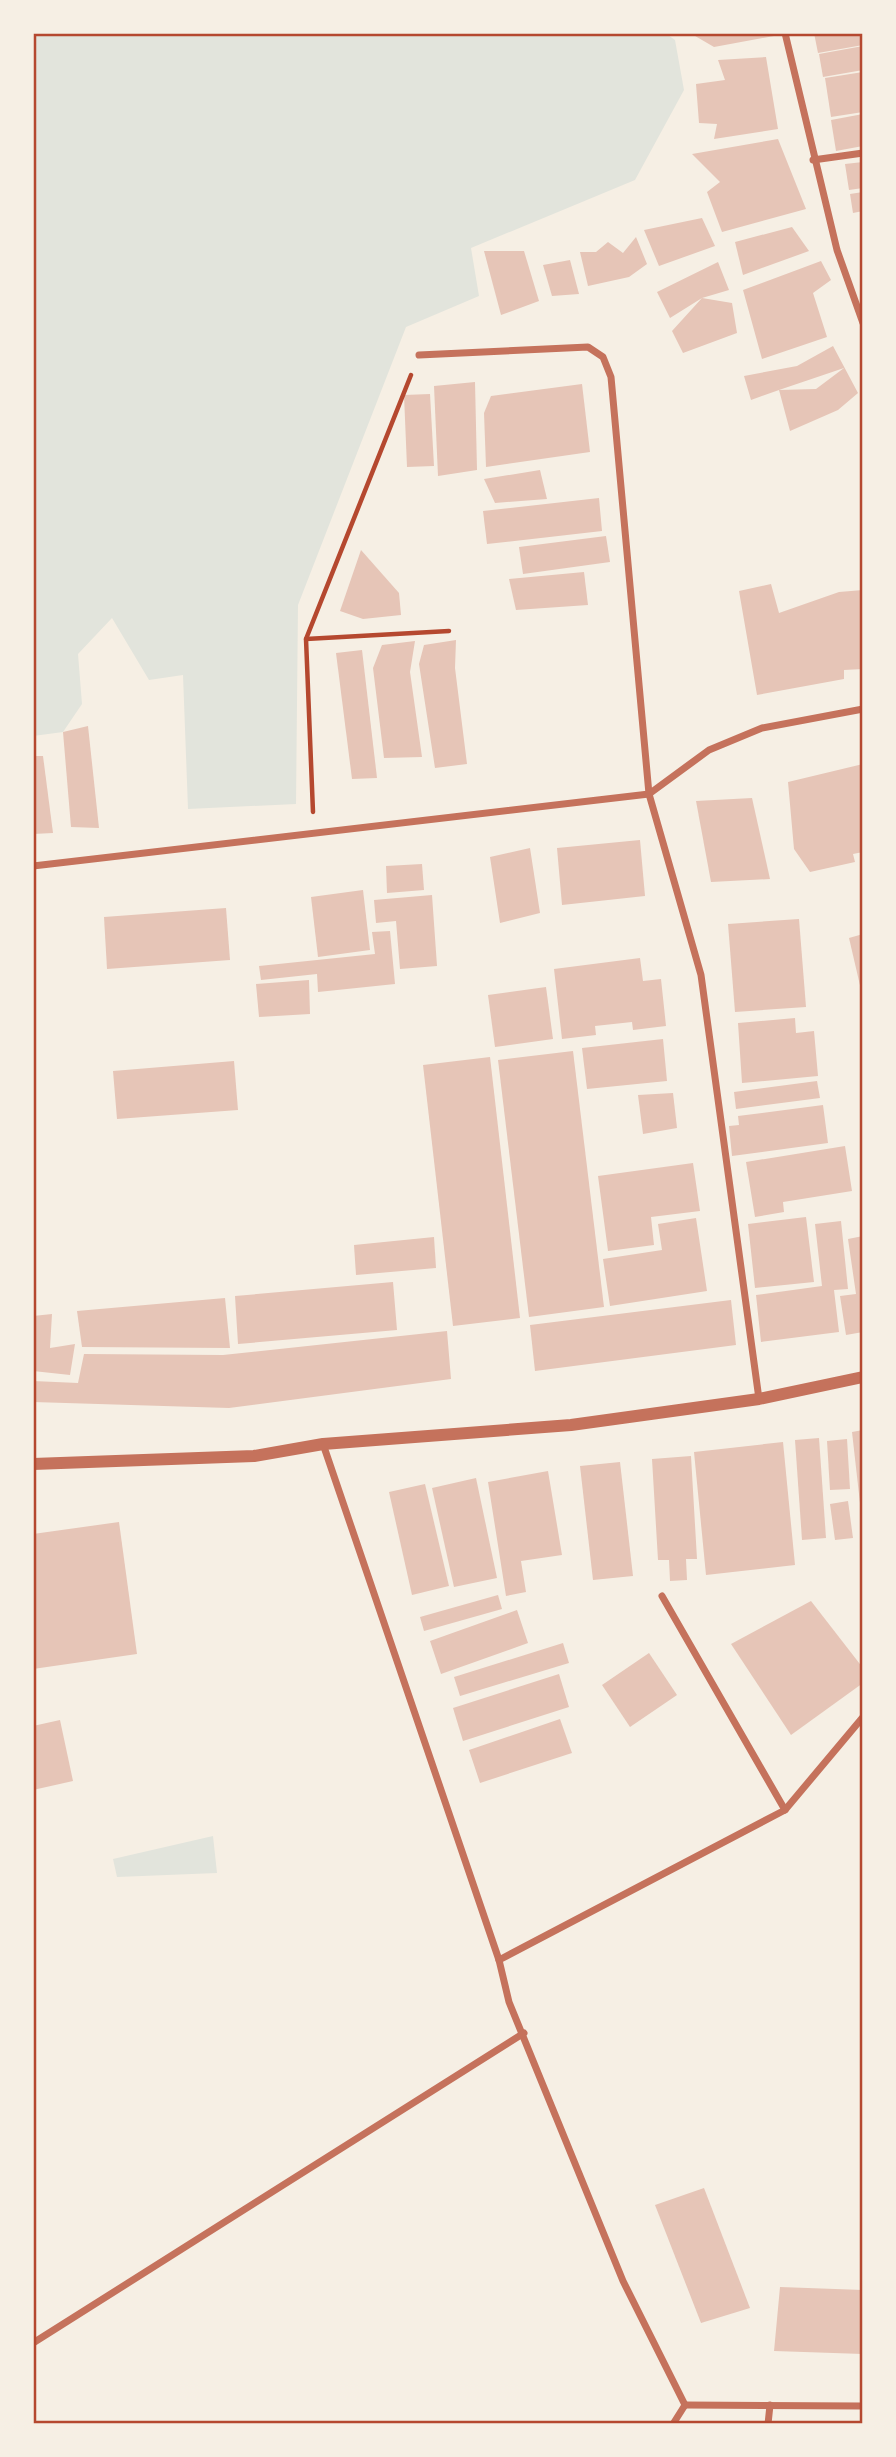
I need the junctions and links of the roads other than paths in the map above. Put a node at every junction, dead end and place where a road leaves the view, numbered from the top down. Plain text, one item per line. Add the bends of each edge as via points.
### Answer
1 (785, 33) edge
2 (863, 153) edge
3 (813, 160) junction
4 (863, 323) edge
5 (419, 355) road end
6 (863, 709) edge
7 (649, 794) junction
8 (33, 866) edge
9 (863, 1377) edge
10 (759, 1399) junction
11 (323, 1444) junction
12 (33, 1464) edge
13 (662, 1596) dead end
14 (863, 1717) edge
15 (785, 1810) junction
16 (499, 1960) junction
17 (524, 2034) junction
18 (33, 2343) edge
19 (685, 2405) junction
20 (770, 2405) junction
21 (863, 2406) edge
22 (673, 2424) edge
23 (768, 2424) edge

1 - 3 street
2 - 3 street
3 - 4 street via 836,250
5 - 7 street via 565,346 588,347 603,357 611,377
6 - 7 street via 762,728 709,750
7 - 8 street
7 - 10 street via 701,975
9 - 10 street
10 - 11 street via 571,1425
11 - 12 street via 254,1456
11 - 16 street
13 - 15 street
14 - 15 street
15 - 16 street
16 - 17 street via 509,2002
17 - 18 street
17 - 19 street via 623,2281
19 - 20 street
19 - 22 street
20 - 21 street
20 - 23 street

